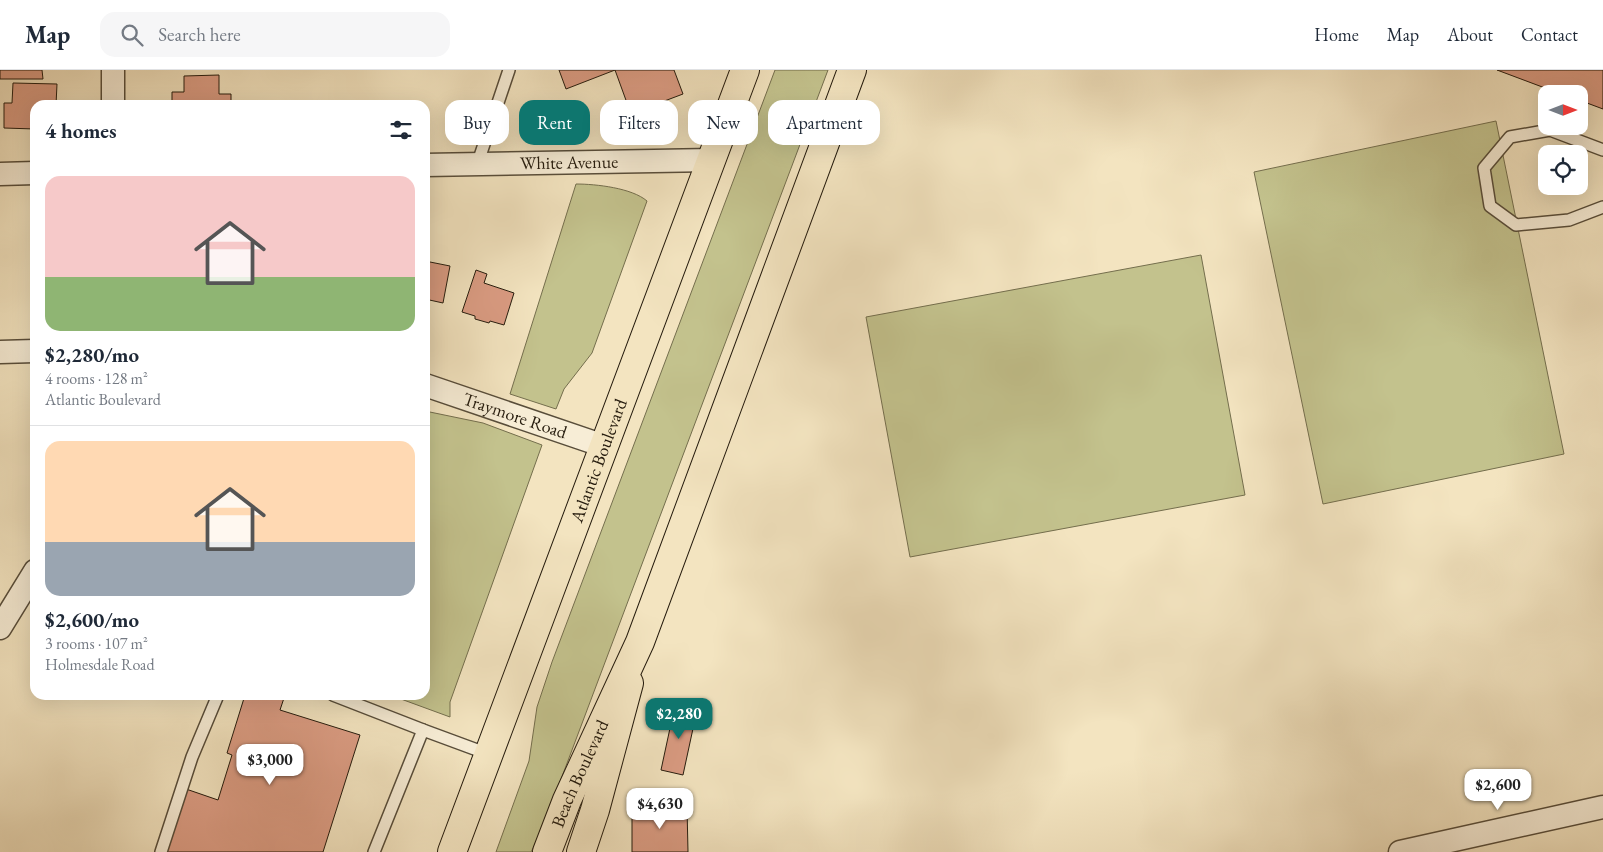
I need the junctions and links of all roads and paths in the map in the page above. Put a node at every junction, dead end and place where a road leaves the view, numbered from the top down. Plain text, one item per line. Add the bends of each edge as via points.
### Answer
1 (113, 70) edge
2 (509, 70) edge
3 (745, 70) edge
4 (852, 70) edge
5 (113, 100) edge
6 (1603, 150) edge
7 (712, 160) junction
8 (477, 164) junction
9 (430, 166) edge
10 (30, 173) edge
11 (0, 174) edge
12 (1603, 207) edge
13 (30, 351) edge
14 (0, 352) edge
15 (430, 386) edge
16 (604, 446) junction
17 (30, 580) edge
18 (0, 628) edge
19 (640, 642) junction
20 (216, 700) edge
21 (345, 700) edge
22 (423, 730) junction
23 (488, 754) junction
24 (1603, 807) edge
25 (456, 846) edge
26 (161, 852) edge
27 (374, 852) edge
28 (547, 852) edge
29 (580, 852) edge
30 (1400, 852) edge

1 - 5 street
2 - 8 lane
3 - 7 main road, Atlantic Boulevard
4 - 19 main road
6 - 12 lane via 1550,130 1510,137 1484,168 1490,206 1516,225 1569,220
7 - 8 street, White Avenue
7 - 16 main road, Atlantic Boulevard
8 - 9 street, White Avenue
10 - 11 street
13 - 14 street
15 - 16 street, Traymore Road
16 - 23 main road, Atlantic Boulevard
17 - 18 street
19 - 28 main road, Beach Boulevard via 567,800
19 - 29 main road via 595,810
20 - 26 lane via 192,757
21 - 22 lane
22 - 23 lane
22 - 27 lane
23 - 25 main road, Atlantic Boulevard
24 - 30 street

